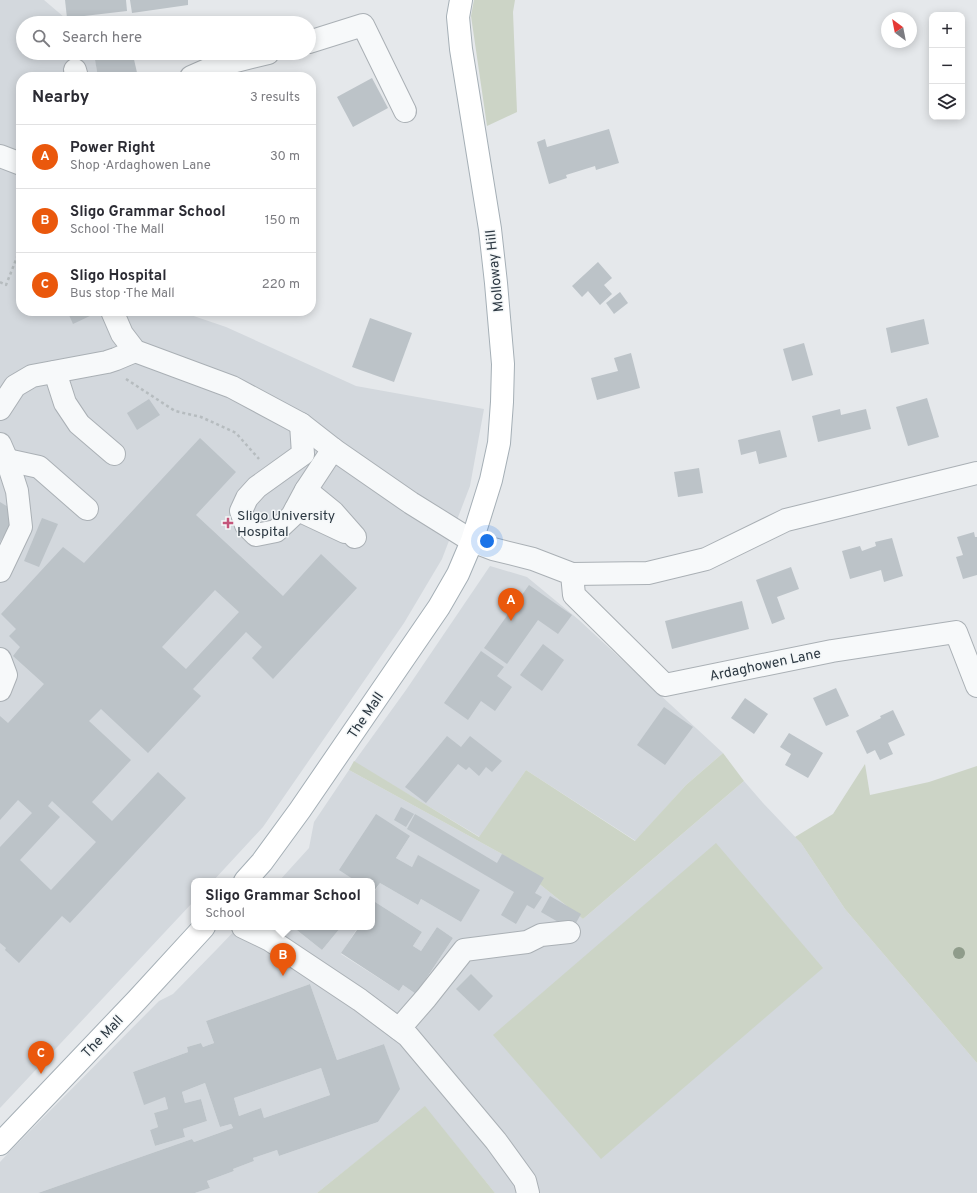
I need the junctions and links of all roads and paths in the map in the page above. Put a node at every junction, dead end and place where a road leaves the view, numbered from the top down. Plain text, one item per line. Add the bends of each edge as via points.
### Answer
1 (460, 0) edge
2 (316, 40) edge
3 (240, 60) edge
4 (202, 72) edge
5 (405, 111) dead end
6 (0, 156) edge
7 (16, 162) edge
8 (16, 260) edge
9 (0, 282) edge
10 (114, 316) edge
11 (126, 355) junction
12 (55, 372) junction
13 (0, 409) edge
14 (302, 424) junction
15 (333, 449) junction
16 (4, 452) edge
17 (114, 454) dead end
18 (977, 473) edge
19 (270, 477) junction
20 (7, 483) edge
21 (306, 490) junction
22 (88, 509) dead end
23 (296, 509) junction
24 (472, 541) junction
25 (0, 571) edge
26 (572, 574) junction
27 (0, 659) edge
28 (977, 686) edge
29 (0, 690) edge
30 (248, 878) edge
31 (201, 930) edge
32 (250, 930) edge
33 (569, 932) dead end
34 (399, 1029) junction
35 (0, 1144) edge
36 (528, 1193) edge

1 - 24 main road, Molloway Hill via 460,49 490,228 503,364 499,443 491,480
2 - 5 street via 363,24
3 - 4 street
6 - 7 street
8 - 9 path via 6,285
10 - 11 street via 122,334
11 - 12 street
11 - 14 street via 232,387
11 - 19 path via 123,378 175,411 201,417 236,434 266,467
12 - 13 street via 32,376 15,386
12 - 17 street via 65,403 79,424
14 - 15 street
14 - 19 street via 303,454
15 - 21 street
15 - 24 street
16 - 20 street
16 - 22 street via 39,467
18 - 26 street via 786,520 706,559 648,573
19 - 23 street via 247,498 241,511 246,525 256,535 276,530
20 - 25 street via 17,491 21,527
21 - 23 street
21 - 23 street via 333,512 355,536
24 - 26 street via 533,559
24 - 30 main road, The Mall via 458,574 439,606 300,810
26 - 28 street, Ardaghowen Lane via 574,594 665,685 832,651 956,632
27 - 29 street via 6,676
31 - 35 main road, The Mall
32 - 34 street via 270,940
33 - 34 street via 541,935 527,942 464,950
34 - 36 street via 408,1036 496,1141 525,1181

